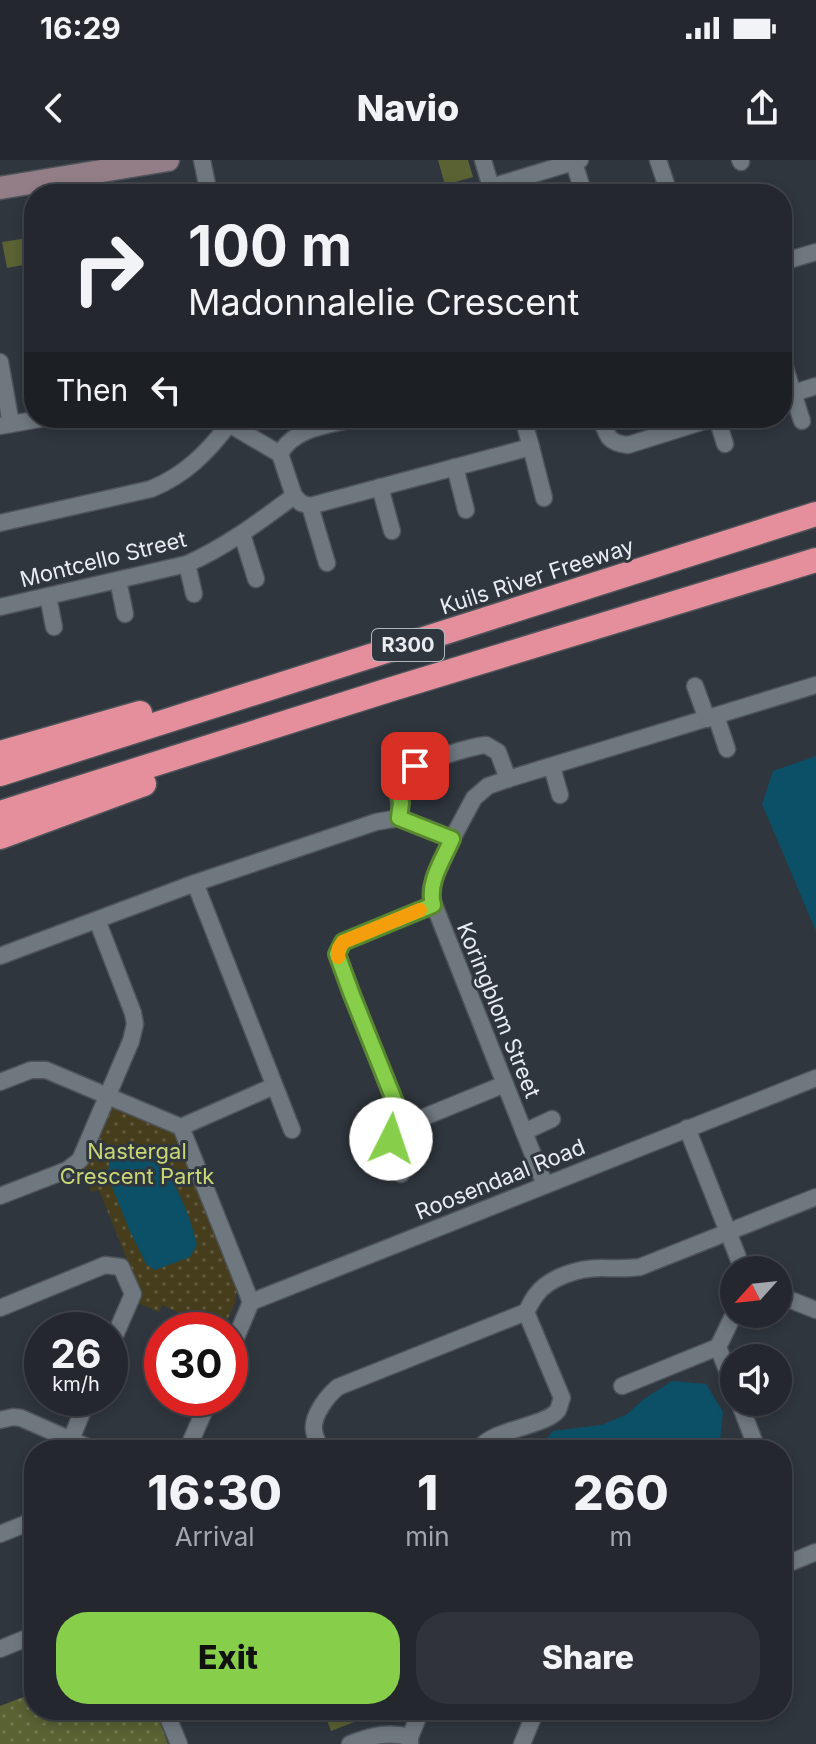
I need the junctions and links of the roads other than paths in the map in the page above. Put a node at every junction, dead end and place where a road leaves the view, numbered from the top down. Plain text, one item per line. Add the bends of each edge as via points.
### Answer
1 (168, 160) edge
2 (202, 160) edge
3 (483, 160) edge
4 (658, 160) edge
5 (576, 161) edge
6 (207, 184) edge
7 (490, 184) edge
8 (512, 184) edge
9 (582, 184) edge
10 (666, 184) edge
11 (0, 188) edge
12 (816, 252) edge
13 (792, 259) edge
14 (0, 362) edge
15 (816, 386) edge
16 (792, 393) edge
17 (792, 404) edge
18 (802, 421) dead end
19 (5, 425) edge
20 (225, 428) edge
21 (241, 428) edge
22 (321, 428) edge
23 (526, 428) edge
24 (605, 428) edge
25 (683, 428) edge
26 (719, 428) edge
27 (725, 444) dead end
28 (531, 447) junction
29 (280, 454) junction
30 (455, 467) junction
31 (380, 487) junction
32 (294, 496) junction
33 (544, 498) dead end
34 (310, 506) junction
35 (466, 510) dead end
36 (816, 514) edge
37 (0, 523) edge
38 (392, 531) dead end
39 (242, 534) junction
40 (816, 560) edge
41 (327, 563) dead end
42 (187, 564) junction
43 (256, 579) dead end
44 (118, 580) junction
45 (194, 594) dead end
46 (48, 596) junction
47 (0, 607) edge
48 (125, 614) dead end
49 (54, 627) dead end
50 (345, 665) junction
51 (816, 685) edge
52 (695, 686) dead end
53 (392, 689) junction
54 (711, 717) junction
55 (727, 749) dead end
56 (0, 753) edge
57 (552, 767) junction
58 (0, 774) edge
59 (508, 779) junction
60 (560, 795) dead end
61 (0, 813) edge
62 (399, 818) junction
63 (0, 837) edge
64 (452, 839) junction
65 (195, 883) junction
66 (433, 905) junction
67 (97, 920) junction
68 (0, 956) edge
69 (816, 1078) edge
70 (0, 1082) edge
71 (505, 1084) junction
72 (274, 1086) junction
73 (108, 1096) junction
74 (401, 1117) junction
75 (552, 1119) dead end
76 (181, 1127) junction
77 (687, 1128) junction
78 (292, 1130) dead end
79 (524, 1132) junction
80 (401, 1174) dead end
81 (545, 1185) junction
82 (0, 1196) edge
83 (816, 1197) edge
84 (728, 1231) junction
85 (738, 1256) edge
86 (792, 1301) edge
87 (251, 1302) junction
88 (0, 1308) edge
89 (816, 1310) edge
90 (125, 1312) edge
91 (247, 1312) edge
92 (526, 1312) junction
93 (727, 1328) edge
94 (718, 1347) junction
95 (720, 1352) edge
96 (622, 1386) dead end
97 (80, 1416) edge
98 (202, 1416) edge
99 (744, 1416) edge
100 (0, 1420) edge
101 (59, 1440) edge
102 (70, 1440) edge
103 (191, 1440) edge
104 (317, 1440) edge
105 (489, 1440) edge
106 (754, 1440) edge
107 (24, 1524) edge
108 (0, 1534) edge
109 (816, 1552) edge
110 (792, 1562) edge
111 (24, 1639) edge
112 (0, 1649) edge
113 (169, 1720) edge
114 (417, 1720) edge
115 (532, 1720) edge
116 (410, 1740) edge
117 (524, 1743) edge
118 (179, 1744) edge
119 (350, 1744) edge

1 - 11 street
2 - 6 street
3 - 7 street
4 - 10 street
5 - 8 street
5 - 9 street
12 - 13 street
14 - 19 street
15 - 16 street
17 - 18 street
20 - 37 street via 202,457 166,483
21 - 29 street
22 - 29 street via 296,435
23 - 28 street
24 - 25 street via 615,443 628,445
26 - 27 street
28 - 30 street
28 - 33 street
29 - 32 street
30 - 31 street
30 - 35 street
31 - 34 street
31 - 38 street
32 - 34 street
32 - 39 street, Montcello Street
34 - 41 street
36 - 50 highway, Kuils River Freeway / R300
39 - 42 street, Montcello Street
39 - 43 street
40 - 53 highway, R300
42 - 44 street, Montcello Street
42 - 45 street
44 - 46 street, Montcello Street
44 - 48 street
46 - 47 street, Montcello Street
46 - 49 street
50 - 56 highway via 299,666
50 - 58 highway, Kuils River Freeway / R300
51 - 54 street, Koringblom Street
52 - 54 street
53 - 61 highway, R300
53 - 63 highway via 327,720
54 - 55 street
54 - 57 street, Koringblom Street
57 - 59 street, Koringblom Street
57 - 60 street
59 - 62 street via 501,756 486,745 415,766 397,779
59 - 64 street, Koringblom Street via 477,794
62 - 64 street
62 - 65 street
64 - 66 street, Koringblom Street via 432,885
65 - 67 street
65 - 72 street
66 - 71 street, Koringblom Street
66 - 74 street via 343,942 337,954
67 - 68 street
67 - 73 street via 135,1024
69 - 77 street, Roosendaal Road
70 - 73 street via 46,1070
71 - 74 street via 412,1122
71 - 79 street, Koringblom Street
72 - 76 street
72 - 78 street
73 - 76 street
73 - 82 street via 80,1160
74 - 80 street via 391,1146
75 - 79 street
76 - 87 street
77 - 81 street, Roosendaal Road
77 - 84 street
79 - 81 street, Koringblom Street
81 - 87 street, Roosendaal Road
83 - 84 street
84 - 85 street
84 - 92 street via 640,1267 568,1275 543,1288
86 - 89 street
87 - 91 street
88 - 90 street via 105,1265 121,1267 133,1294
92 - 104 street via 338,1387 314,1424
92 - 105 street via 562,1398 559,1409
93 - 94 street
94 - 95 street
94 - 96 street
97 - 102 street
98 - 103 street
99 - 106 street
100 - 101 street via 21,1418
107 - 108 street
109 - 110 street
111 - 112 street
113 - 118 street
114 - 116 street
115 - 117 street
116 - 119 street via 379,1734

